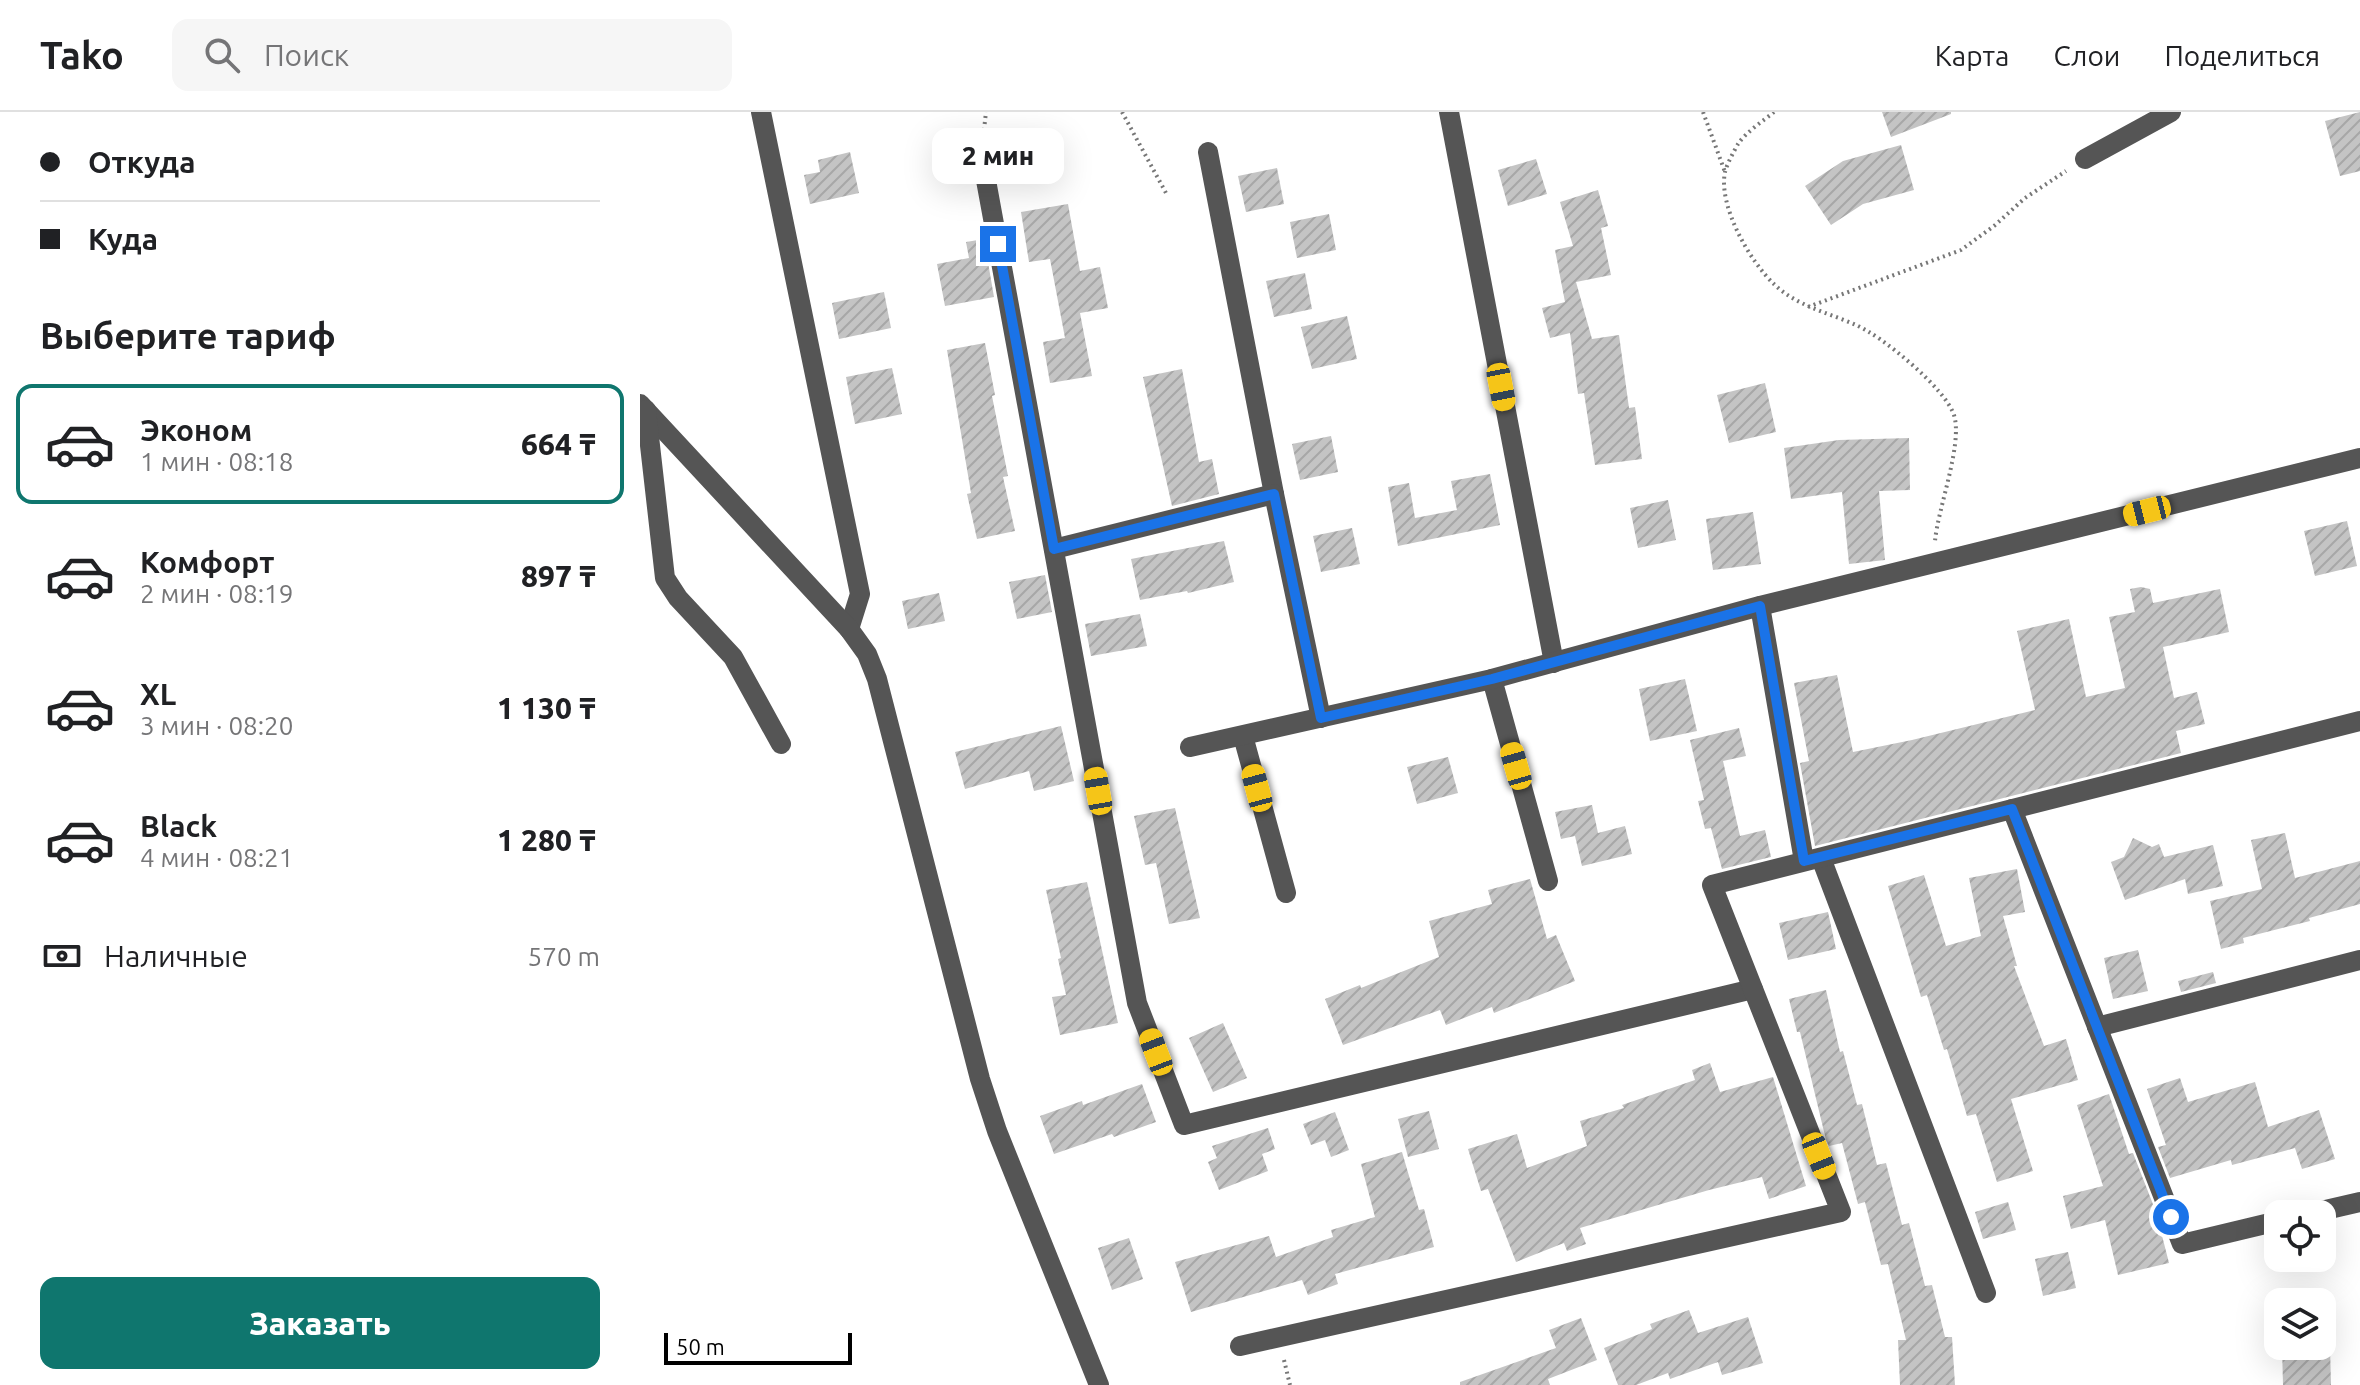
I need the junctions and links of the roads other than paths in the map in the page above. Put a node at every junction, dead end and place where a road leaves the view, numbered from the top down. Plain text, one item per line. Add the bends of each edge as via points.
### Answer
1 (761, 112) edge
2 (1449, 112) edge
3 (2171, 112) edge
4 (1208, 152) dead end
5 (981, 153) dead end
6 (2085, 159) road end
7 (643, 407) edge
8 (2360, 458) edge
9 (1274, 494) junction
10 (1054, 549) junction
11 (1760, 606) junction
12 (849, 629) junction
13 (1554, 663) junction
14 (1492, 679) junction
15 (1321, 718) junction
16 (2360, 721) edge
17 (1243, 736) junction
18 (781, 744) dead end
19 (1190, 747) dead end
20 (2012, 809) junction
21 (1813, 860) junction
22 (1548, 881) dead end
23 (1286, 893) dead end
24 (2360, 960) edge
25 (1753, 989) junction
26 (2097, 1027) junction
27 (2360, 1202) edge
28 (2336, 1208) edge
29 (2264, 1224) edge
30 (1986, 1293) dead end
31 (1240, 1346) dead end
32 (1099, 1385) edge

1 - 12 street via 860,594
2 - 13 street
3 - 6 street
4 - 9 street
5 - 10 street
7 - 12 street
7 - 18 street via 665,578 733,657
8 - 11 street
9 - 10 street
9 - 15 street
10 - 25 street via 1137,1003 1184,1125
11 - 13 street
11 - 21 street
12 - 32 street via 877,679 997,1131
13 - 14 street
14 - 15 street
14 - 22 street
15 - 17 street
16 - 20 street
17 - 19 street
17 - 23 street
20 - 21 street
20 - 26 street
21 - 25 street via 1712,885
21 - 30 street
24 - 26 street
25 - 31 street via 1841,1212
26 - 29 street via 2182,1244
27 - 28 street

